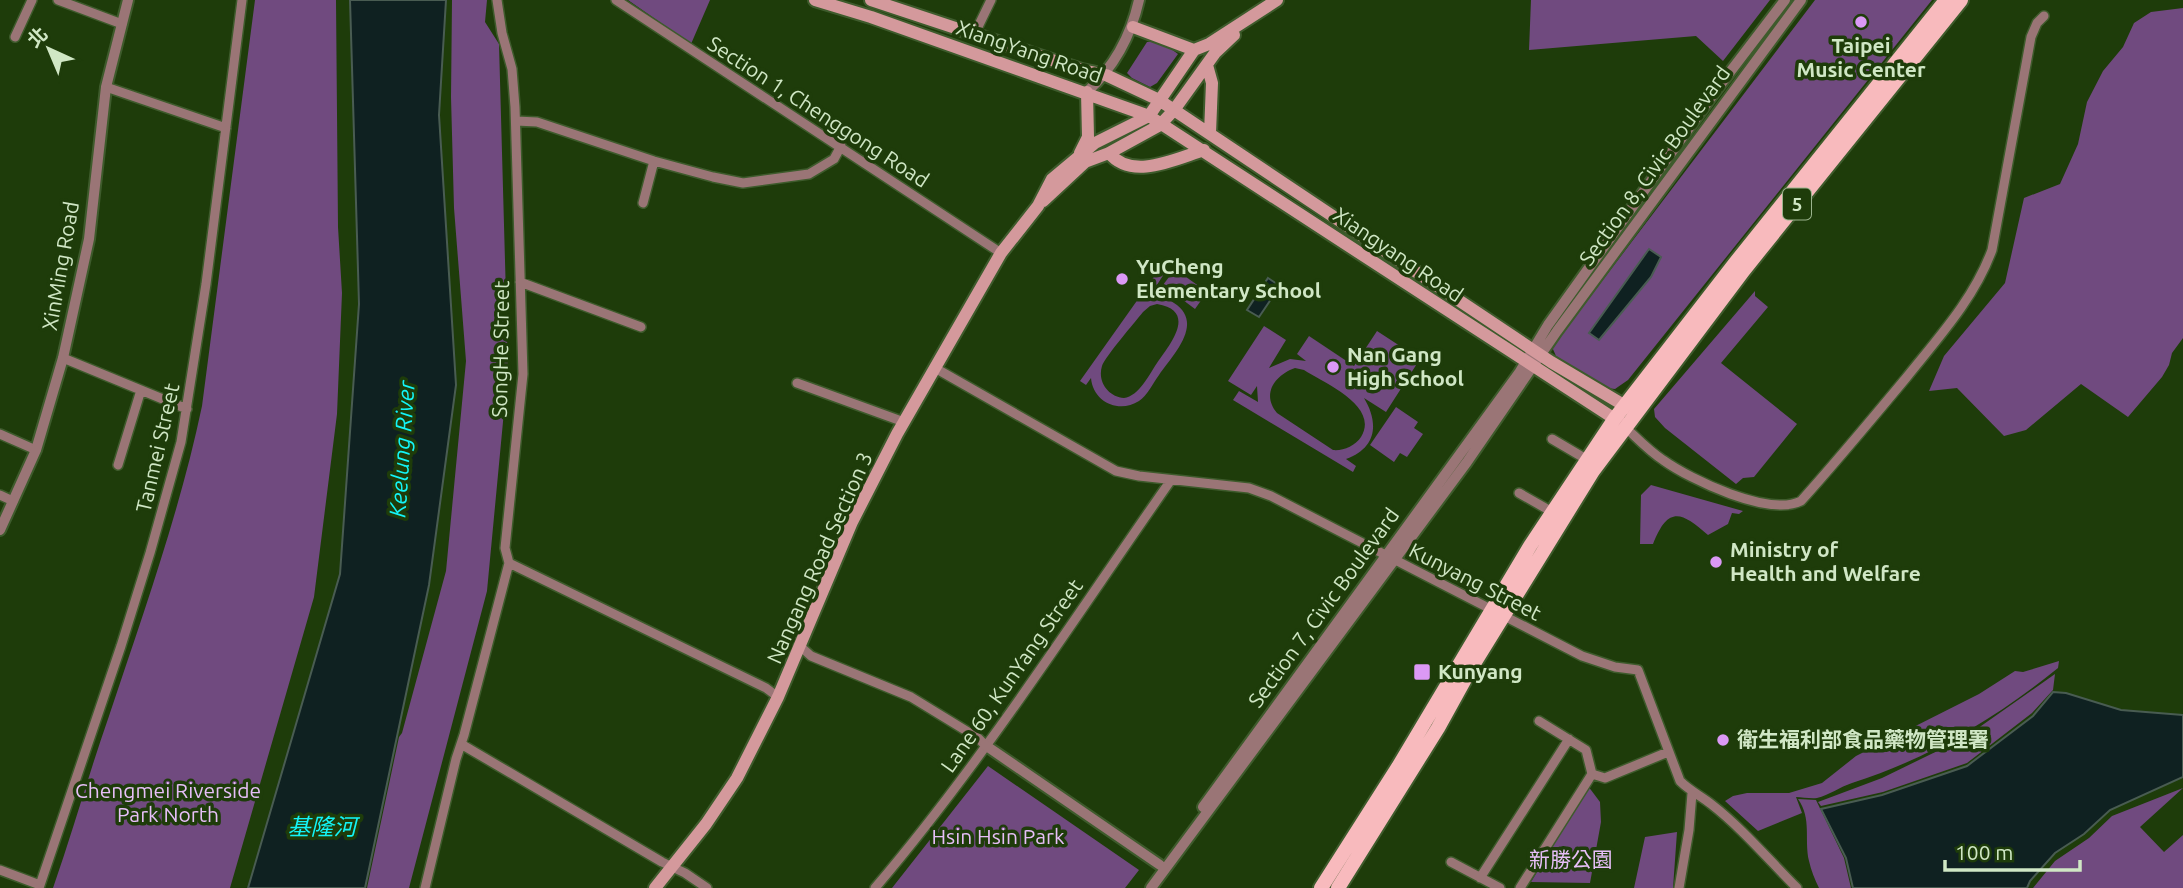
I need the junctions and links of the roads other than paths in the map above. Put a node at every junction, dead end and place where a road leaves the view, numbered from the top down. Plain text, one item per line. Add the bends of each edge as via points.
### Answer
1 (32, 0) edge
2 (58, 0) edge
3 (128, 0) edge
4 (242, 0) edge
5 (497, 0) edge
6 (617, 0) edge
7 (815, 0) edge
8 (871, 0) edge
9 (991, 0) edge
10 (1139, 0) edge
11 (1277, 0) edge
12 (1786, 0) edge
13 (1801, 0) edge
14 (1946, 0) edge
15 (1961, 0) edge
16 (1254, 16) junction
17 (2044, 16) dead end
18 (122, 24) junction
19 (1133, 27) junction
20 (975, 33) junction
21 (15, 37) dead end
22 (1194, 50) junction
23 (1207, 65) junction
24 (1106, 75) junction
25 (106, 87) junction
26 (1087, 92) junction
27 (1159, 100) junction
28 (1174, 110) junction
29 (1149, 116) junction
30 (516, 121) junction
31 (1160, 125) junction
32 (226, 128) junction
33 (1210, 133) junction
34 (841, 146) junction
35 (1204, 150) junction
36 (1109, 153) junction
37 (1078, 156) junction
38 (654, 160) junction
39 (643, 203) dead end
40 (1038, 206) junction
41 (1001, 253) junction
42 (520, 282) junction
43 (640, 327) dead end
44 (1537, 352) junction
45 (63, 358) junction
46 (1529, 365) junction
47 (936, 368) junction
48 (797, 383) dead end
49 (141, 390) junction
50 (187, 409) junction
51 (1631, 409) junction
52 (904, 422) junction
53 (1620, 423) junction
54 (0, 434) edge
55 (1552, 439) dead end
56 (36, 450) junction
57 (1586, 459) junction
58 (118, 465) dead end
59 (1171, 480) junction
60 (1519, 493) dead end
61 (0, 495) edge
62 (13, 501) junction
63 (1554, 513) junction
64 (0, 530) edge
65 (1391, 557) junction
66 (509, 563) junction
67 (1499, 612) junction
68 (800, 646) junction
69 (779, 697) junction
70 (1539, 721) dead end
71 (1569, 739) junction
72 (461, 744) junction
73 (985, 745) junction
74 (1668, 752) junction
75 (1592, 774) junction
76 (1692, 793) junction
77 (1451, 862) dead end
78 (1160, 865) junction
79 (674, 868) junction
80 (0, 870) edge
81 (1480, 878) junction
82 (39, 886) edge
83 (425, 888) edge
84 (655, 888) edge
85 (707, 888) edge
86 (876, 888) edge
87 (1143, 888) edge
88 (1151, 888) edge
89 (1321, 888) edge
90 (1338, 888) edge
91 (1500, 888) edge
92 (1520, 888) edge
93 (1679, 888) edge
94 (1797, 888) edge

1 - 21 street
2 - 18 street
3 - 18 street, XinMing Road
4 - 32 street, Tanmei Street
5 - 30 street, SongHe Street via 512,69
6 - 34 street, Section 1, Chenggong Road
7 - 26 main road, XiangYang Road
8 - 20 main road, XiangYang Road
9 - 20 street
10 - 19 street
11 - 16 main road
12 - 44 street, Section 8, Civic Boulevard via 1556,314
13 - 44 street, Section 8, Civic Boulevard
14 - 51 main road, 5 via 1735,263
15 - 51 main road, 5
16 - 22 main road
16 - 23 main road
17 - 53 street via 2031,37 1992,250 1983,273 1925,354 1801,501 1779,507 1729,494 1684,474
18 - 25 street, XinMing Road
19 - 22 main road
19 - 24 street
20 - 24 main road, XiangYang Road
22 - 27 main road
23 - 28 main road
23 - 33 main road via 1212,83
24 - 26 street
24 - 27 main road, XiangYang Road
25 - 32 street
25 - 45 street, XinMing Road via 89,239
26 - 29 main road, XiangYang Road
26 - 37 main road via 1088,137
27 - 28 main road
27 - 29 main road
28 - 31 main road
28 - 33 main road, Xiangyang Road
29 - 31 main road, Xiangyang Road
29 - 37 main road
30 - 38 street via 537,122
30 - 42 street, SongHe Street
31 - 35 main road, Xiangyang Road
31 - 36 main road
32 - 50 street, Tanmei Street
33 - 44 main road, Xiangyang Road
34 - 38 street via 834,159 809,174 743,183
34 - 41 street, Section 1, Chenggong Road
35 - 36 main road via 1138,168 1116,162
35 - 46 main road, Xiangyang Road
36 - 40 main road via 1085,162
37 - 40 main road via 1052,179
38 - 39 street
40 - 41 main road, Nangang Road Section 3
41 - 47 main road, Nangang Road Section 3
42 - 43 street
42 - 66 street, SongHe Street via 523,374 505,548
44 - 46 street, Section 7, Civic Boulevard
44 - 51 main road, Xiangyang Road
45 - 49 street
45 - 56 street, XinMing Road
46 - 53 main road, Xiangyang Road
46 - 65 street, Section 7, Civic Boulevard via 1467,462
47 - 52 main road, Nangang Road Section 3
47 - 59 street, Kunyang Street via 1107,467
48 - 52 street
49 - 50 street
49 - 58 street
50 - 82 street, Tanmei Street via 146,566
51 - 53 main road, 5
52 - 68 main road, Nangang Road Section 3 via 852,522
53 - 57 main road, 5
53 - 67 main road, 5
54 - 56 street
55 - 57 street
56 - 62 street, XinMing Road
57 - 63 main road, 5
59 - 65 street, Kunyang Street via 1249,488
59 - 73 street, Lane 60, KunYang Street
60 - 63 street
61 - 62 street
62 - 64 street, XinMing Road
63 - 67 main road, 5 via 1530,546
65 - 67 street, Kunyang Street
65 - 78 street, Section 7, Civic Boulevard
65 - 88 street, Section 7, Civic Boulevard
66 - 69 street
66 - 72 street
67 - 74 street, Kunyang Street via 1594,661 1638,670
67 - 89 main road, 5
67 - 90 main road, 5 via 1438,728
68 - 69 main road, Nangang Road Section 3
68 - 73 street via 811,656 911,697
69 - 79 main road, Nangang Road Section 3 via 737,778
70 - 71 street
71 - 75 street via 1586,750
71 - 81 street
72 - 79 street
72 - 83 street
73 - 78 street
73 - 86 street, Lane 60, KunYang Street
74 - 75 street via 1605,778
74 - 76 street, Kunyang Street via 1680,781
75 - 92 street
76 - 93 street
76 - 94 street via 1740,830
77 - 81 street
78 - 87 street, Section 7, Civic Boulevard
79 - 84 main road, Nangang Road Section 3
79 - 85 street
80 - 82 street
81 - 91 street

